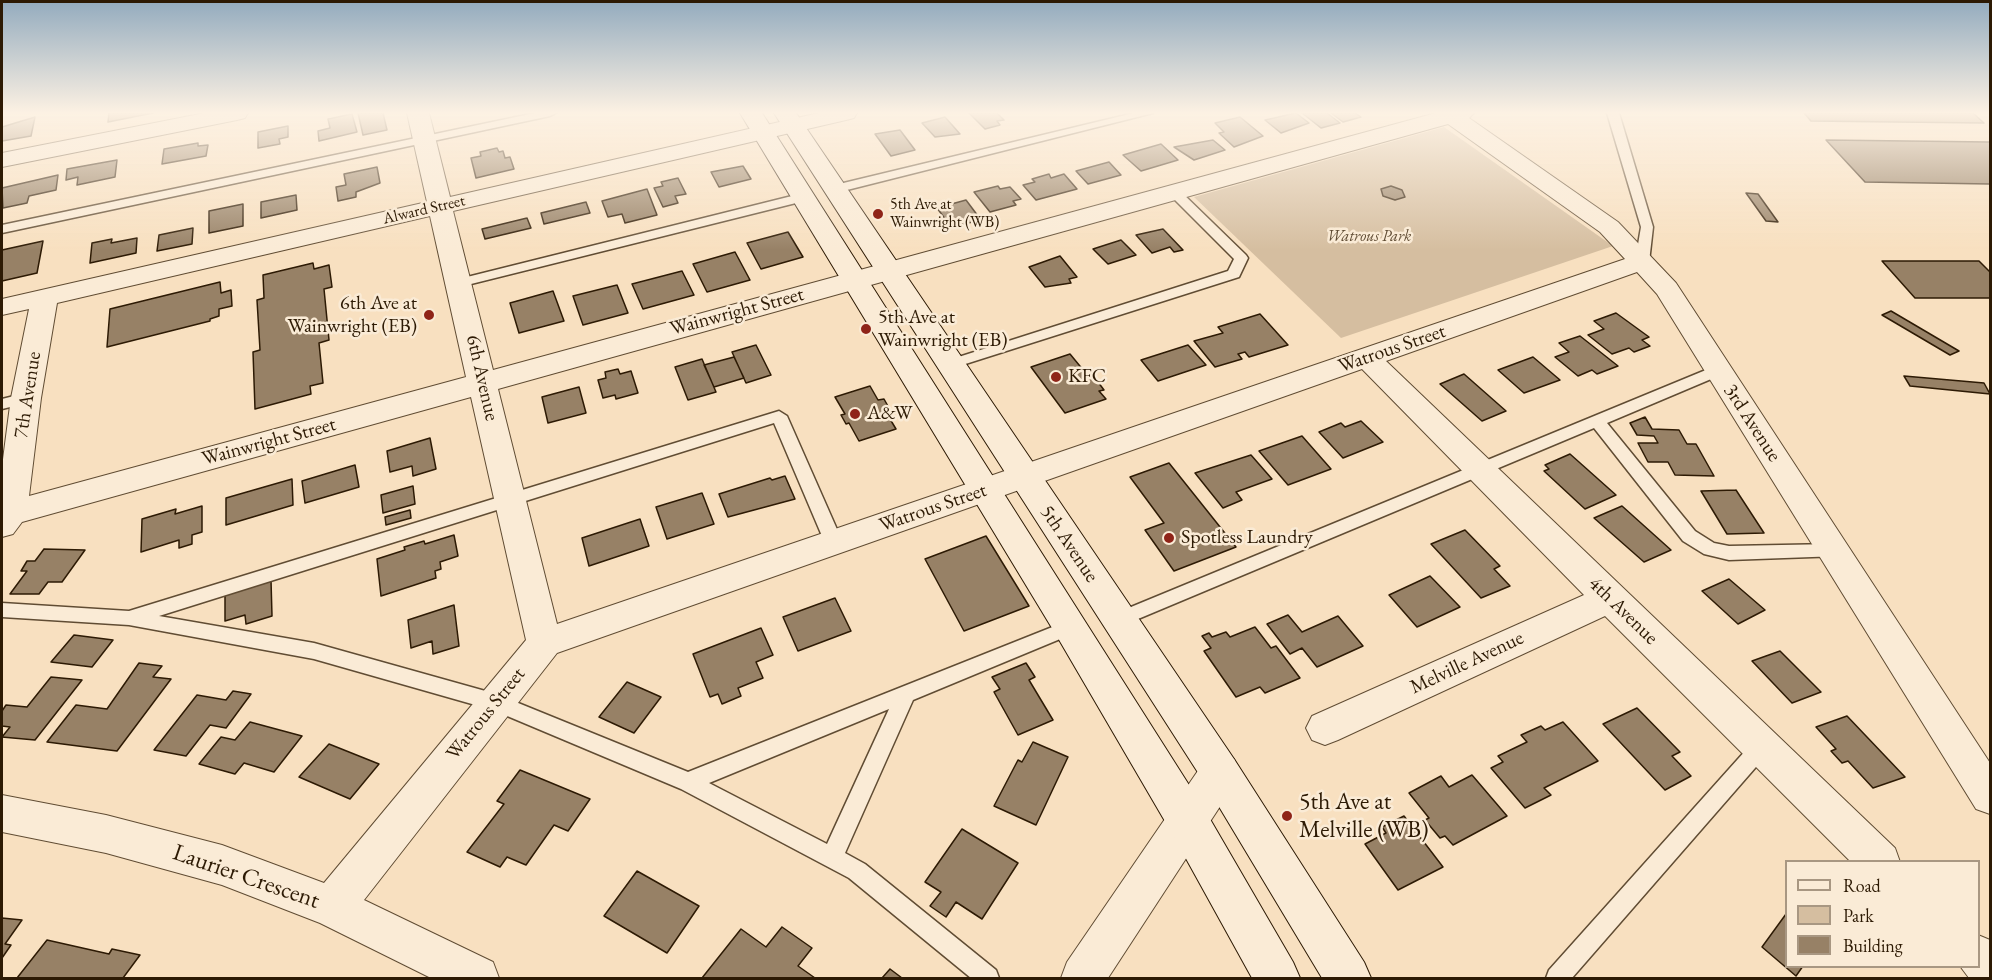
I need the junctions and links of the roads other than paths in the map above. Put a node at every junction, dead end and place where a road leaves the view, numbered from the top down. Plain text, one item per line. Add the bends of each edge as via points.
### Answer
1 (337, 159) edge
2 (430, 159) edge
3 (618, 159) edge
4 (780, 159) edge
5 (816, 159) edge
6 (959, 159) edge
7 (1293, 159) edge
8 (1515, 159) edge
9 (1627, 159) edge
10 (835, 189) junction
11 (1174, 192) junction
12 (804, 197) junction
13 (440, 206) junction
14 (2, 229) edge
15 (1642, 262) junction
16 (889, 270) junction
17 (857, 279) junction
18 (459, 283) junction
19 (45, 297) junction
20 (2, 307) edge
21 (1367, 358) junction
22 (951, 364) junction
23 (1718, 370) junction
24 (483, 382) junction
25 (14, 401) edge
26 (1596, 420) junction
27 (1476, 468) junction
28 (1024, 475) junction
29 (987, 489) junction
30 (510, 499) junction
31 (7, 519) edge
32 (834, 543) junction
33 (1834, 551) junction
34 (1610, 598) junction
35 (2, 610) edge
36 (129, 618) junction
37 (1120, 619) junction
38 (1071, 627) junction
39 (544, 643) junction
40 (906, 694) junction
41 (496, 702) junction
42 (1324, 728) dead end
43 (1762, 746) junction
44 (1220, 772) junction
45 (688, 782) junction
46 (1990, 796) edge
47 (2, 814) edge
48 (1188, 821) junction
49 (832, 858) junction
50 (1880, 860) edge
51 (332, 907) junction
52 (477, 978) edge
53 (988, 978) edge
54 (1083, 978) edge
55 (1276, 978) edge
56 (1348, 978) edge
57 (1557, 978) edge

1 - 14 lane
2 - 13 street, 6th Avenue
3 - 13 street, Alward Street
4 - 12 main road, 5th Avenue
5 - 10 main road, 5th Avenue
6 - 10 lane
7 - 11 street, Wainwright Street
8 - 15 street, 3rd Avenue via 1609,227
9 - 15 lane via 1647,227
10 - 16 main road, 5th Avenue
11 - 16 street, Wainwright Street
11 - 22 lane via 1241,258 1234,274
12 - 17 main road, 5th Avenue
12 - 18 lane
13 - 18 street, 6th Avenue
13 - 19 street, Alward Street
15 - 21 street, Watrous Street
15 - 23 street, 3rd Avenue via 1667,289
16 - 17 street, Wainwright Street
16 - 22 main road, 5th Avenue
17 - 24 street, Wainwright Street
17 - 29 main road, 5th Avenue
18 - 24 street, 6th Avenue
19 - 20 street, Alward Street
19 - 25 street, 7th Avenue
21 - 27 street, 4th Avenue
21 - 28 street, Watrous Street
22 - 28 main road, 5th Avenue
23 - 26 lane
23 - 33 street, 3rd Avenue
24 - 30 street, 6th Avenue
24 - 31 street, Wainwright Street
25 - 31 street, 7th Avenue
26 - 27 lane
26 - 33 lane via 1689,536 1710,549 1729,553
27 - 34 street, 4th Avenue
27 - 37 lane
28 - 29 street, Watrous Street
28 - 37 main road, 5th Avenue
29 - 32 street, Watrous Street
29 - 38 main road, 5th Avenue
30 - 32 lane via 779,416
30 - 36 lane
30 - 39 street, 6th Avenue
32 - 39 street, Watrous Street
33 - 46 street, 3rd Avenue
34 - 42 street, Melville Avenue
34 - 43 street, 4th Avenue
35 - 36 lane
36 - 41 lane via 314,651
37 - 44 main road, 5th Avenue
38 - 40 lane
38 - 48 main road, 5th Avenue
39 - 41 street, Watrous Street
40 - 45 lane
40 - 49 lane
41 - 45 lane
41 - 51 street, Watrous Street
43 - 50 street, 4th Avenue
43 - 57 lane
44 - 48 street
44 - 56 main road, 5th Avenue
45 - 49 lane
47 - 51 street, Laurier Crescent via 178,851
48 - 54 street
48 - 55 main road, 5th Avenue
49 - 53 lane via 856,871
51 - 52 street, Laurier Crescent

